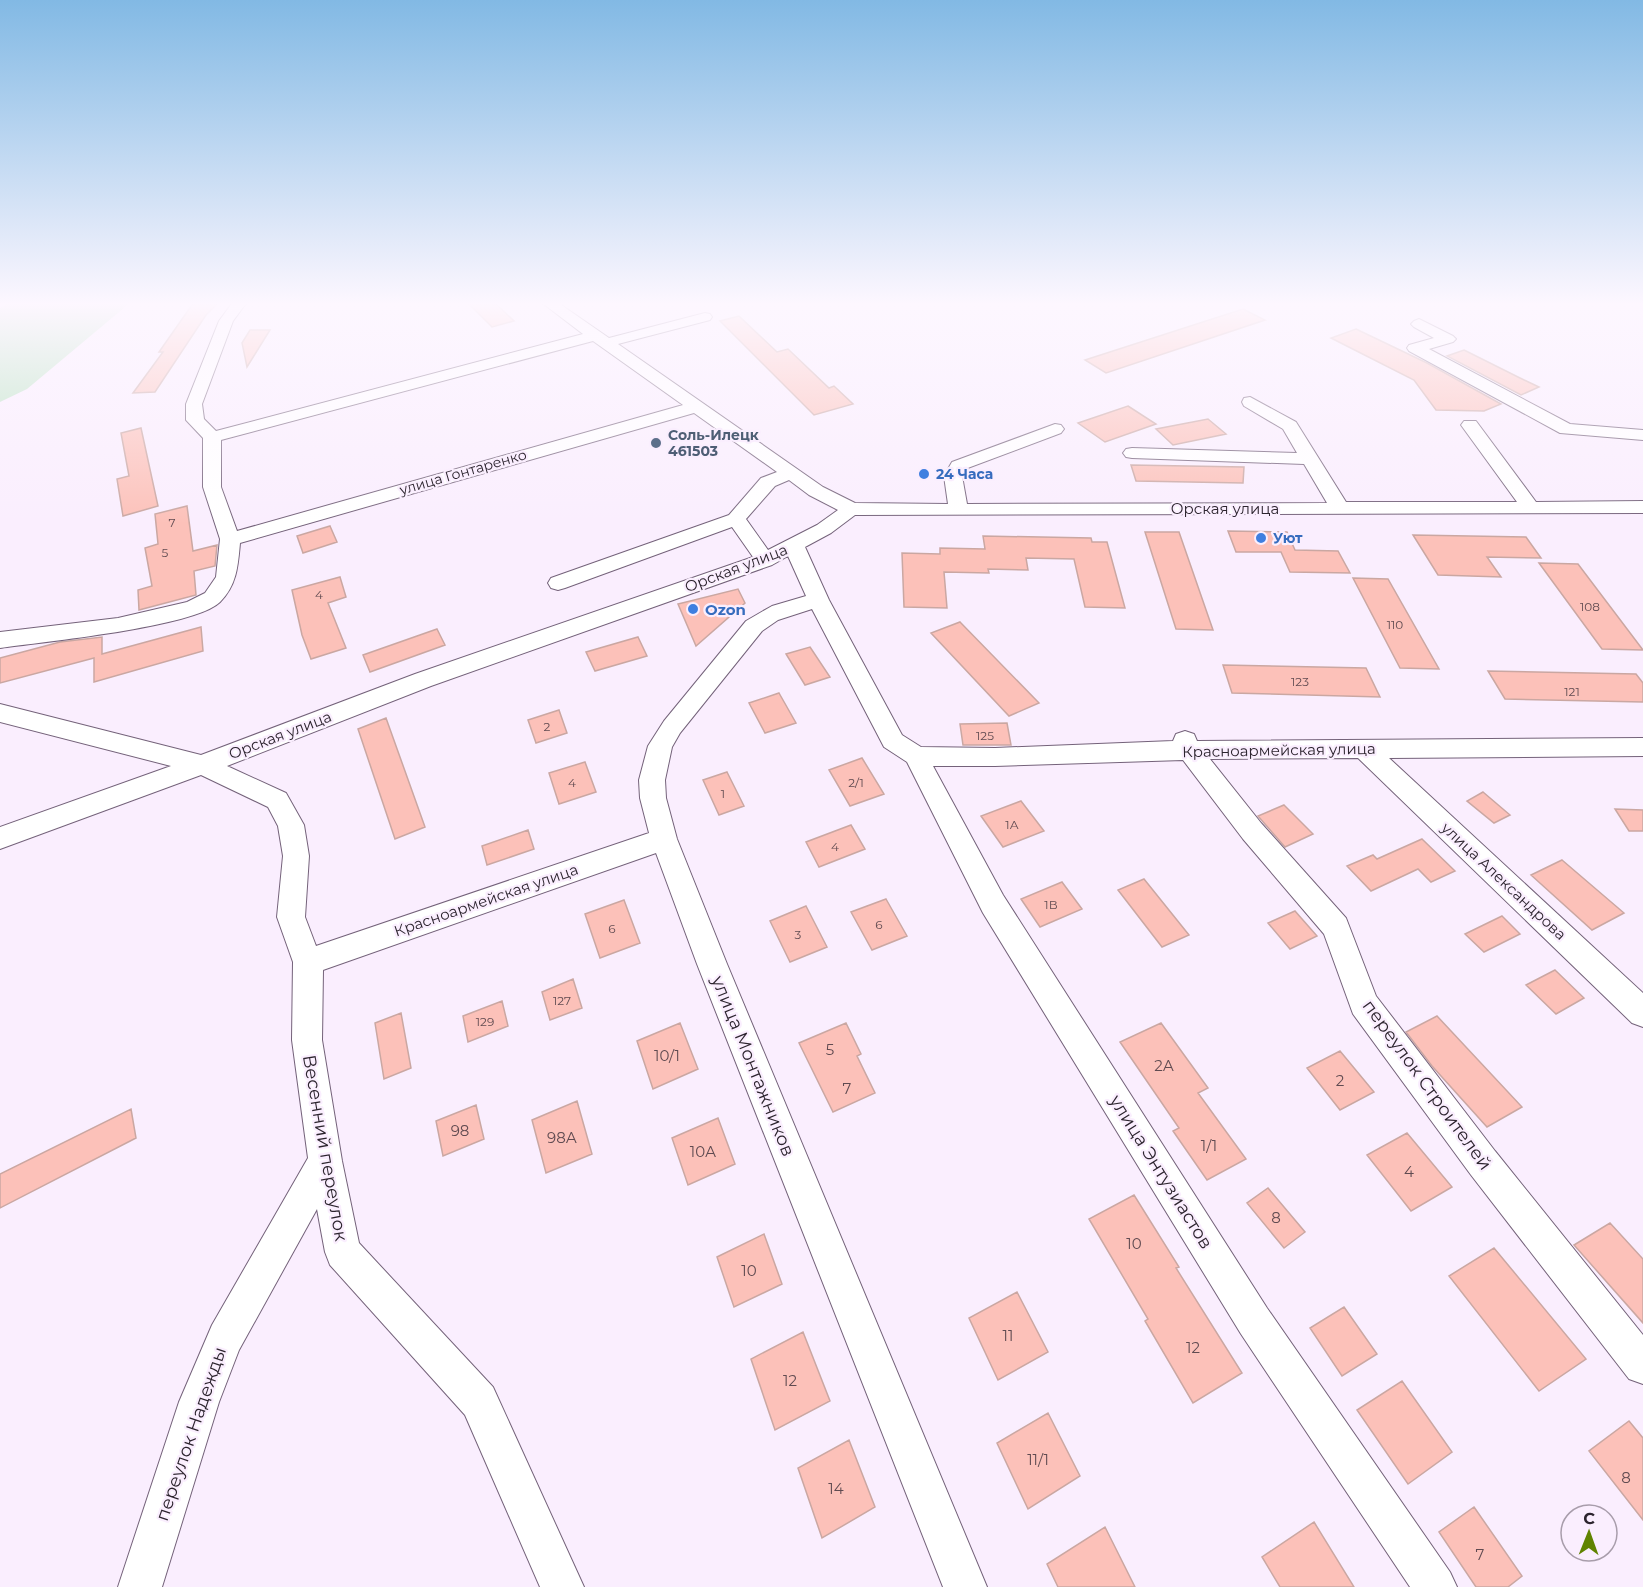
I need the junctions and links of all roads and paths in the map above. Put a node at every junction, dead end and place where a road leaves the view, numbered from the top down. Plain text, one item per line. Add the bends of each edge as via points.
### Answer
1 (204, 376) edge
2 (454, 376) edge
3 (653, 376) edge
4 (1467, 376) edge
5 (1250, 402) dead end
6 (696, 407) junction
7 (1470, 425) dead end
8 (1055, 429) dead end
9 (1643, 435) edge
10 (212, 437) junction
11 (1132, 453) dead end
12 (1310, 459) junction
13 (790, 473) junction
14 (1339, 507) junction
15 (1530, 507) junction
16 (1643, 507) edge
17 (851, 509) junction
18 (958, 510) junction
19 (736, 519) junction
20 (231, 539) junction
21 (794, 546) junction
22 (765, 560) junction
23 (558, 583) dead end
24 (818, 600) junction
25 (0, 640) edge
26 (0, 713) edge
27 (1187, 745) junction
28 (1643, 747) edge
29 (1364, 749) junction
30 (910, 752) junction
31 (202, 765) junction
32 (0, 838) edge
33 (664, 839) junction
34 (308, 962) junction
35 (1643, 1013) edge
36 (325, 1161) junction
37 (1643, 1365) edge
38 (140, 1587) edge
39 (562, 1587) edge
40 (965, 1587) edge
41 (1435, 1587) edge

1 - 10 street via 194,404 195,420
2 - 10 street
3 - 6 street
4 - 9 street via 1566,429
5 - 12 street via 1290,426
6 - 13 street
6 - 20 street, улица Гонтаренко
7 - 15 street
8 - 18 street via 958,466 953,476
10 - 20 street via 212,487
11 - 12 street
12 - 14 street
13 - 17 street
13 - 19 street via 768,482
14 - 15 street, Орская улица
14 - 18 street, Орская улица
15 - 16 street, Орская улица
17 - 18 street, Орская улица
17 - 21 street, Орская улица
19 - 22 street
19 - 23 street
20 - 25 street via 221,588 193,608 118,626
21 - 22 street, Орская улица
21 - 24 street, улица Энтузиастов
22 - 31 street, Орская улица via 423,680
24 - 30 street, улица Энтузиастов via 893,741
24 - 33 street, улица Монтажников via 790,607 756,623 672,727 660,746 652,780
26 - 31 street
27 - 29 street, Красноармейская улица
27 - 30 street, Красноармейская улица via 995,757
27 - 37 street, переулок Строителей via 1252,831 1336,927 1364,1004
28 - 29 street, Красноармейская улица
29 - 35 street, улица Александрова
30 - 41 street, улица Энтузиастов via 993,904 1254,1321
31 - 32 street, Орская улица
31 - 34 street, Весенний переулок via 276,800 291,825 296,856 291,917
33 - 34 street, Красноармейская улица
33 - 40 street, улица Монтажников
34 - 36 street, Весенний переулок via 307,1040
36 - 38 street, переулок Надежды via 225,1338 199,1402
36 - 39 street, Весенний переулок via 343,1252 479,1401

